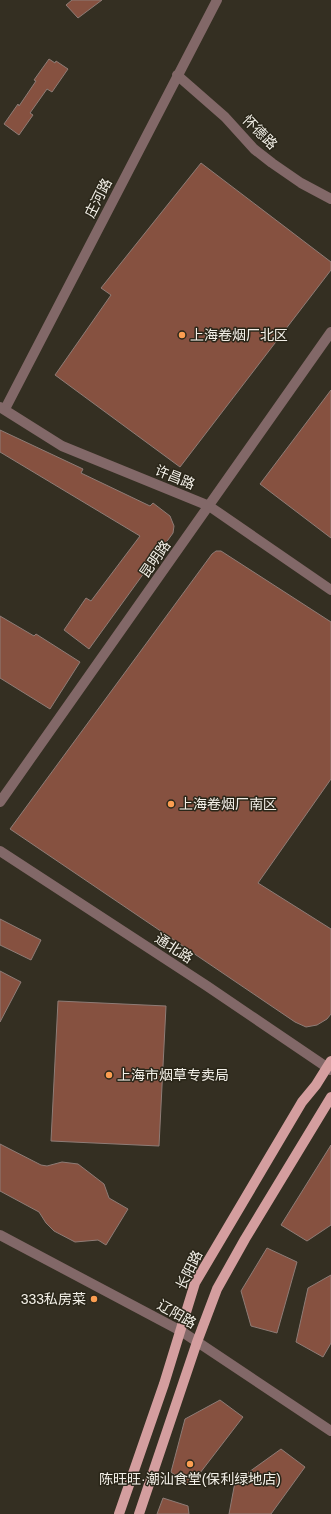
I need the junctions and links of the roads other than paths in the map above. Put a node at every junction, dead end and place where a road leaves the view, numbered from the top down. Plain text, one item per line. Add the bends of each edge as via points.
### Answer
1 (217, 0) edge
2 (177, 75) junction
3 (331, 199) edge
4 (331, 332) edge
5 (3, 408) edge
6 (209, 506) junction
7 (331, 590) edge
8 (0, 802) edge
9 (0, 852) edge
10 (330, 1066) edge
11 (331, 1097) edge
12 (0, 1235) edge
13 (181, 1331) junction
14 (197, 1342) junction
15 (331, 1431) edge
16 (119, 1514) edge
17 (139, 1514) edge

1 - 2 street, 庄河路
2 - 3 street, 怀德路 via 225,117 266,159 300,183
2 - 5 street, 庄河路
4 - 6 street, 昆明路
5 - 6 street, 许昌路 via 62,446
6 - 7 street, 许昌路
6 - 8 street, 昆明路
9 - 10 street, 通北路
10 - 13 main road, 长阳路 via 302,1102 195,1283
11 - 14 main road via 220,1283
12 - 13 street, 辽阳路
13 - 14 street, 辽阳路
13 - 16 main road, 长阳路
14 - 15 street, 辽阳路
14 - 17 main road

